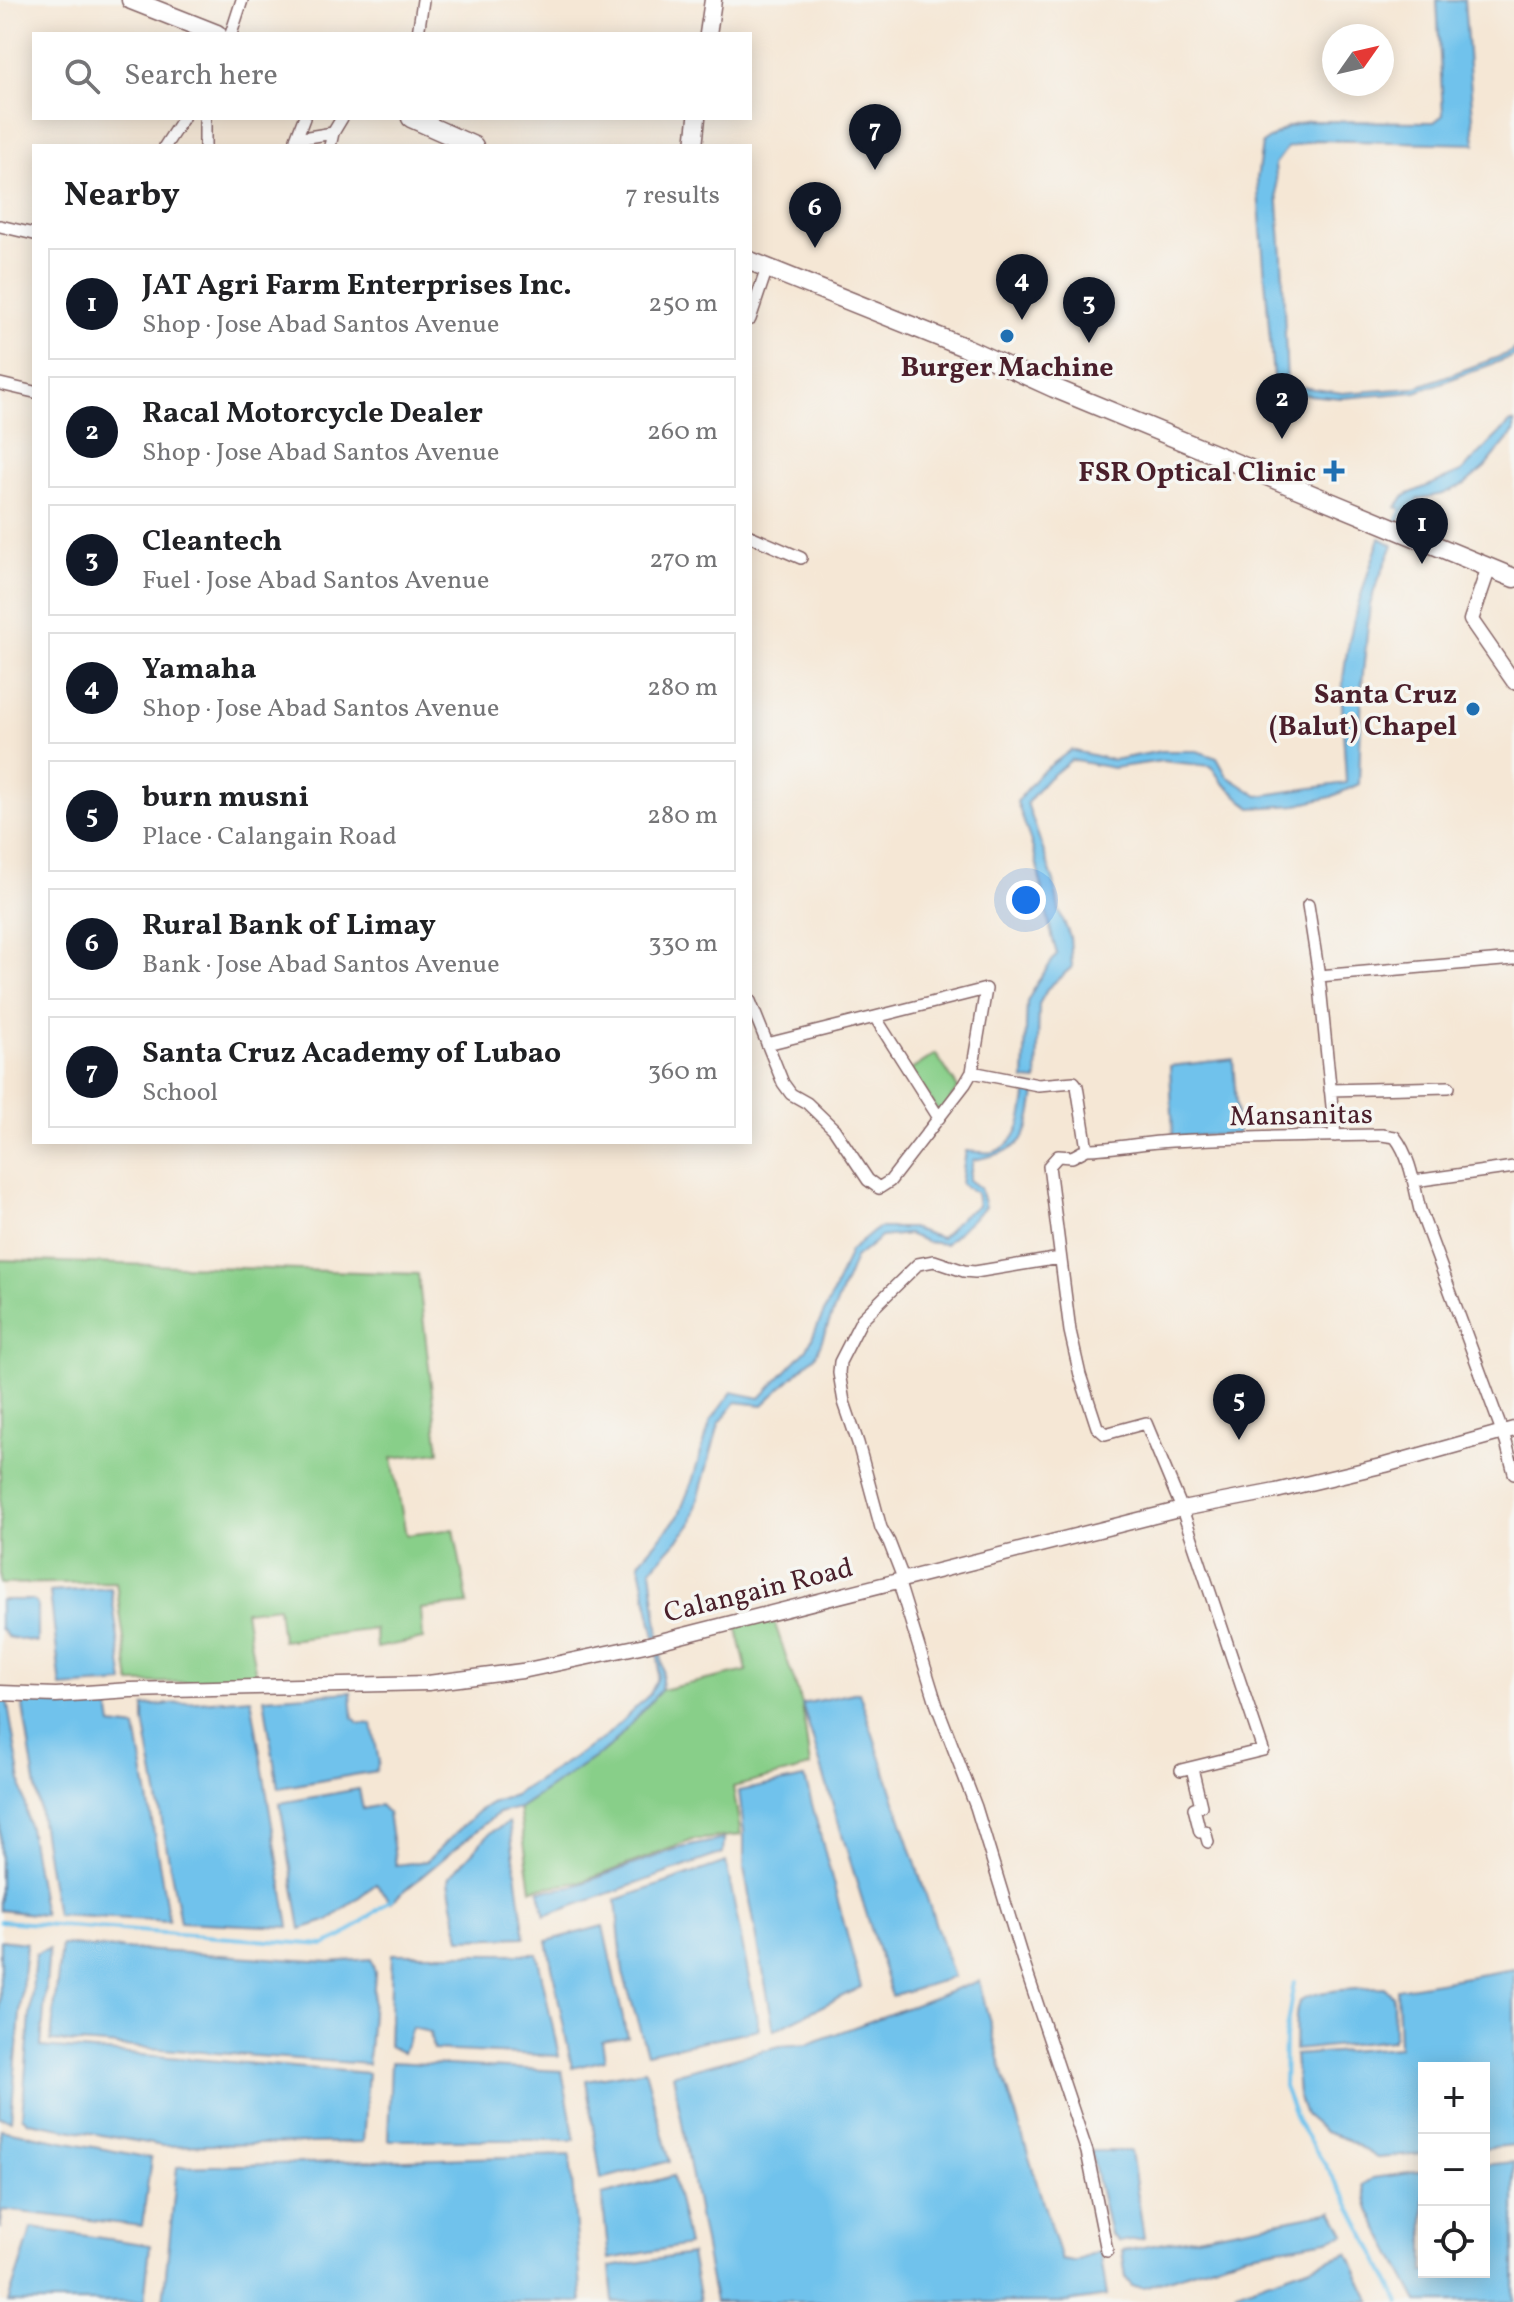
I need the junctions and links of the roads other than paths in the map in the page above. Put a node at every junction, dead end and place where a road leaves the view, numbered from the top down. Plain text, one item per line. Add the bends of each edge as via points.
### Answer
1 (131, 0) edge
2 (242, 0) edge
3 (423, 0) edge
4 (713, 0) edge
5 (212, 32) edge
6 (232, 32) edge
7 (418, 32) edge
8 (708, 32) edge
9 (182, 120) edge
10 (205, 120) edge
11 (303, 120) edge
12 (341, 120) edge
13 (416, 120) edge
14 (697, 120) edge
15 (333, 133) junction
16 (295, 142) edge
17 (166, 144) edge
18 (205, 144) edge
19 (330, 144) edge
20 (470, 144) edge
21 (694, 144) edge
22 (0, 226) edge
23 (32, 234) edge
24 (759, 264) edge
25 (752, 307) edge
26 (0, 384) edge
27 (32, 392) edge
28 (752, 537) edge
29 (801, 558) dead end
30 (1489, 567) junction
31 (1514, 578) edge
32 (1514, 682) edge
33 (1308, 905) dead end
34 (1514, 959) edge
35 (1319, 976) junction
36 (752, 1006) edge
37 (875, 1017) junction
38 (767, 1044) junction
39 (972, 1072) junction
40 (1449, 1087) dead end
41 (1330, 1090) junction
42 (939, 1118) junction
43 (1335, 1136) junction
44 (1087, 1149) junction
45 (1514, 1167) edge
46 (1414, 1181) junction
47 (1060, 1258) junction
48 (1508, 1430) edge
49 (1514, 1473) edge
50 (1182, 1509) junction
51 (900, 1579) junction
52 (0, 1693) edge
53 (1208, 1842) dead end
54 (1107, 2251) dead end

1 - 5 main road
2 - 6 street
3 - 7 street
4 - 8 main road
9 - 17 street
10 - 18 street
11 - 16 street
12 - 15 street
13 - 20 main road
14 - 21 main road
15 - 16 street
15 - 19 street
22 - 23 street
24 - 25 street
24 - 30 main road
26 - 27 street
28 - 29 street
30 - 31 main road
30 - 32 street via 1471,620
33 - 35 street
34 - 35 street
35 - 41 street
36 - 38 street
37 - 38 street
37 - 39 street via 986,989
37 - 42 street
38 - 42 street via 791,1094 834,1129 879,1188
39 - 42 street
39 - 44 street via 1038,1085 1074,1082
40 - 41 street
41 - 43 street
43 - 44 street, Mansanitas via 1176,1140
43 - 46 street, Mansanitas via 1395,1137
44 - 47 street, Mansanitas via 1072,1157 1058,1156 1049,1166
45 - 46 street
46 - 48 street, Mansanitas via 1420,1210
47 - 50 street via 1070,1331 1097,1427 1105,1434 1146,1423
47 - 51 street via 975,1272 934,1261 918,1264 862,1319 844,1353 839,1373 844,1402
48 - 49 street, Mansanitas
48 - 50 street, Calangain Road via 1385,1465
50 - 51 street, Calangain Road
50 - 53 street via 1263,1750 1186,1769 1201,1806 1194,1808 1200,1832 1205,1831
51 - 52 street, Calangain Road via 645,1645 522,1671 428,1683
51 - 54 street via 937,1706 976,1807 1087,2152

